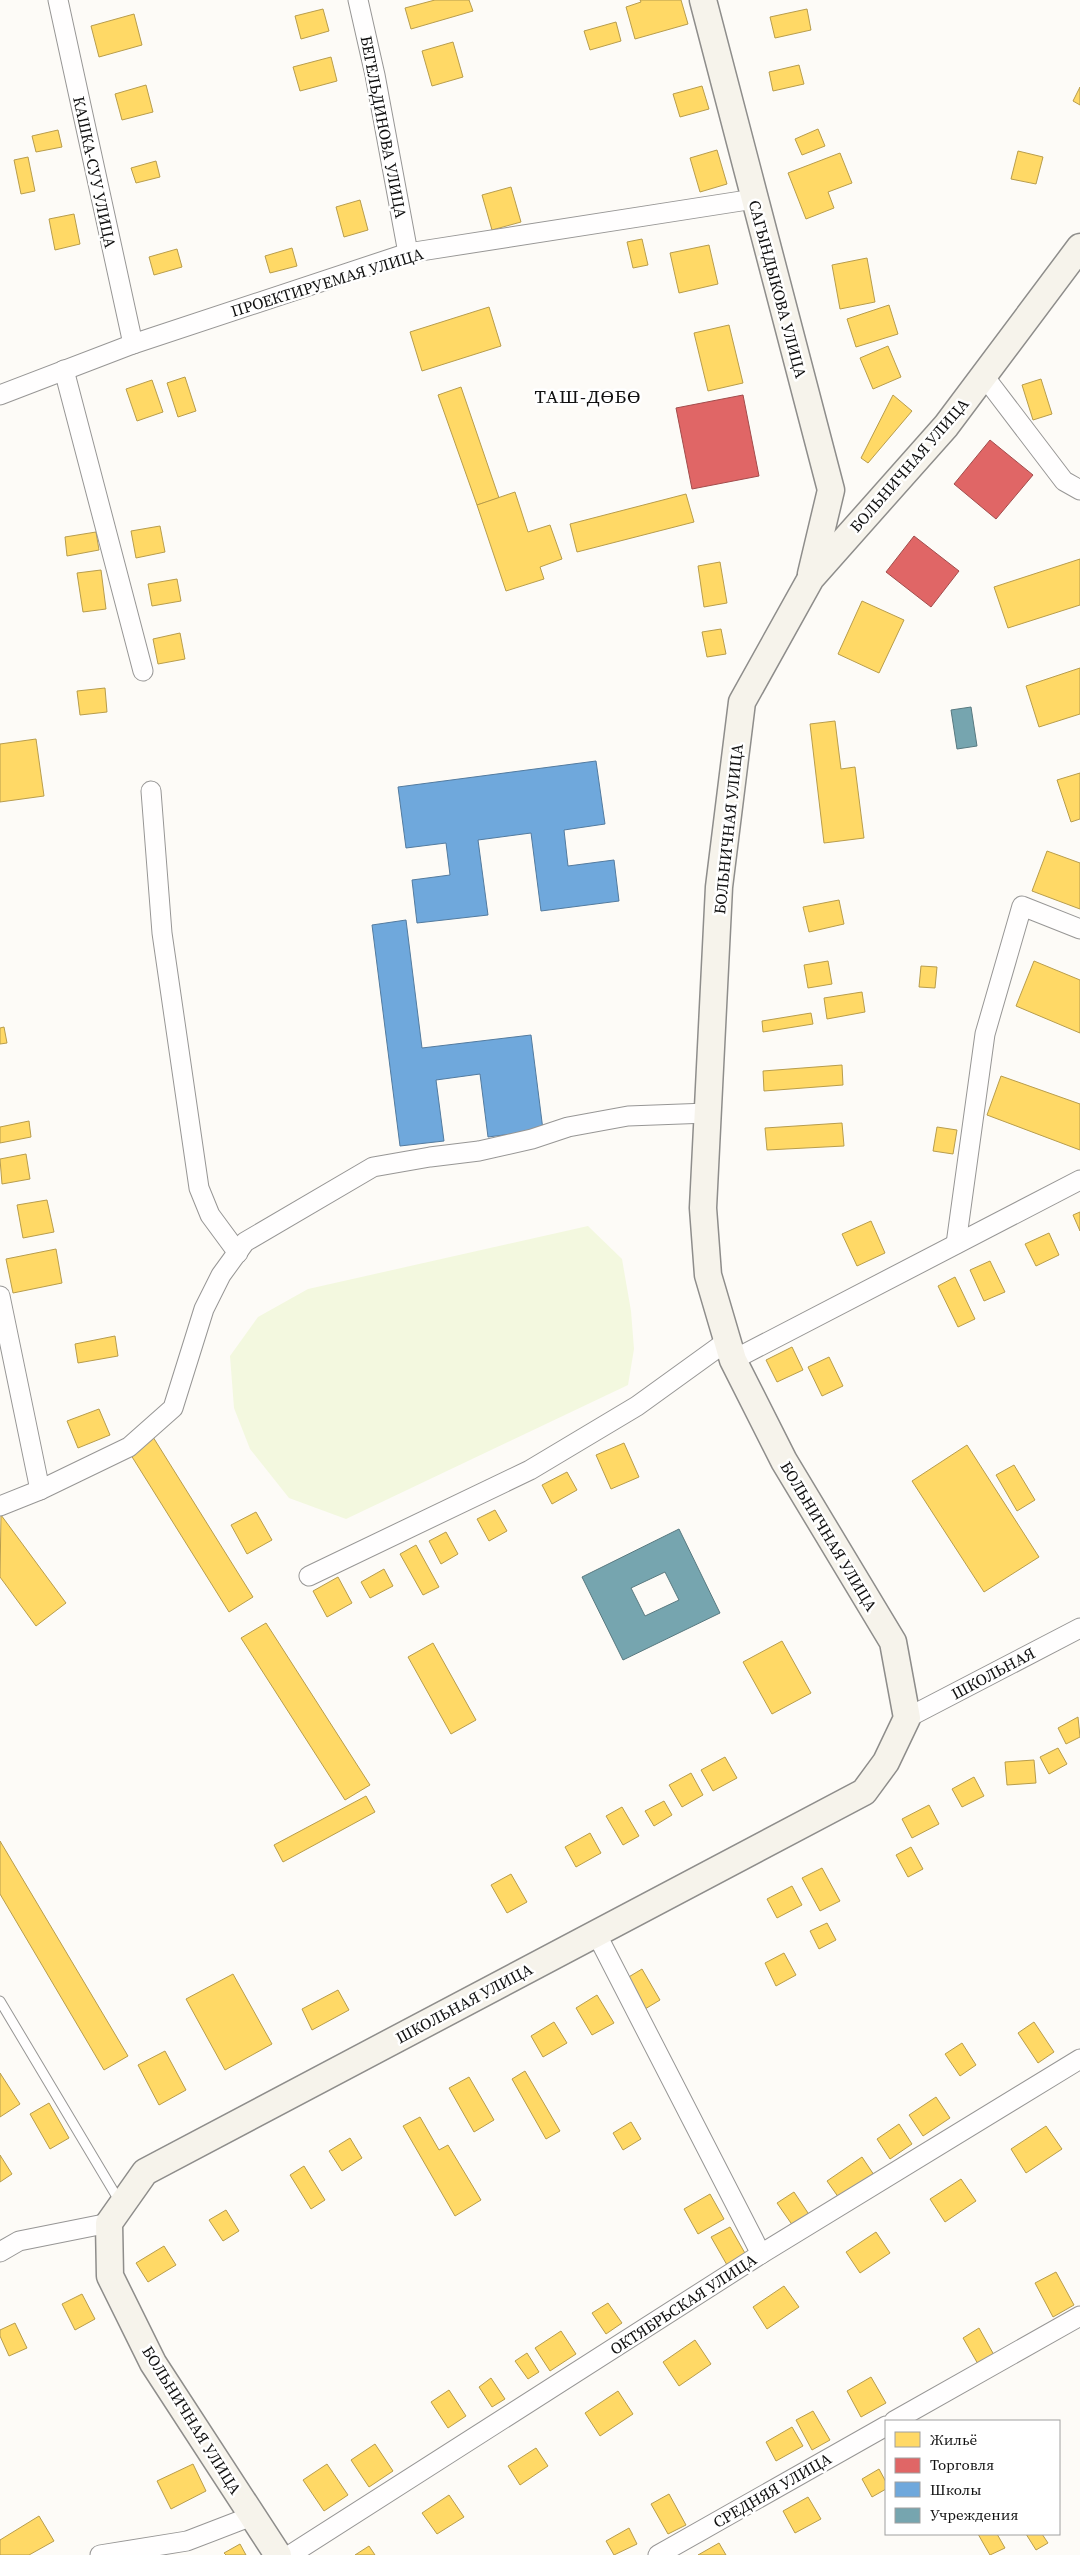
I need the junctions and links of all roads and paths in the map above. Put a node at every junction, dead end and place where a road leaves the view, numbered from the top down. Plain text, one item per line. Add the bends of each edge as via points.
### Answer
1 (58, 0) edge
2 (358, 0) edge
3 (703, 0) edge
4 (754, 199) junction
5 (1080, 247) edge
6 (408, 253) junction
7 (133, 344) junction
8 (64, 370) junction
9 (984, 376) junction
10 (0, 394) edge
11 (1080, 490) edge
12 (811, 578) junction
13 (143, 672) dead end
14 (151, 791) dead end
15 (1080, 929) edge
16 (708, 1113) junction
17 (1080, 1180) edge
18 (956, 1244) junction
19 (238, 1252) junction
20 (0, 1296) edge
21 (730, 1351) junction
22 (40, 1490) junction
23 (0, 1506) edge
24 (309, 1576) dead end
25 (1080, 1628) edge
26 (907, 1718) junction
27 (596, 1933) junction
28 (0, 2000) edge
29 (1080, 2059) edge
30 (115, 2213) junction
31 (0, 2252) edge
32 (761, 2254) junction
33 (1080, 2316) edge
34 (896, 2420) edge
35 (885, 2427) edge
36 (252, 2516) junction
37 (100, 2555) edge
38 (278, 2555) edge
39 (290, 2555) edge
40 (658, 2555) edge

1 - 7 street, КАШКА-СУУ УЛИЦА
2 - 6 street, БЕГЕЛЬДИНОВА УЛИЦА
3 - 4 street, САГЫНДЫКОВА УЛИЦА
4 - 6 street, ПРОЕКТИРУЕМАЯ УЛИЦА
4 - 12 street, САГЫНДЫКОВА УЛИЦА via 831,490
5 - 9 street, БОЛЬНИЧНАЯ УЛИЦА
6 - 7 street, ПРОЕКТИРУЕМАЯ УЛИЦА
7 - 8 street, ПРОЕКТИРУЕМАЯ УЛИЦА
8 - 10 street, ПРОЕКТИРУЕМАЯ УЛИЦА
8 - 13 street
9 - 11 street via 1064,481
9 - 12 street, БОЛЬНИЧНАЯ УЛИЦА via 946,426
12 - 16 street, БОЛЬНИЧНАЯ УЛИЦА via 742,702 719,887
14 - 19 street via 162,933 199,1188 210,1215
15 - 18 street via 1022,906 985,1034
16 - 19 street via 628,1116 568,1127 479,1151 374,1168 245,1242
16 - 21 street, БОЛЬНИЧНАЯ УЛИЦА via 703,1208 708,1275
17 - 18 street
18 - 21 street
19 - 22 street via 221,1275 204,1309 173,1408 129,1447
20 - 22 street
21 - 24 street via 530,1470
21 - 26 street, БОЛЬНИЧНАЯ УЛИЦА via 784,1461 893,1642
22 - 23 street
25 - 26 street, ШКОЛЬНАЯ
26 - 27 street, ШКОЛЬНАЯ УЛИЦА via 886,1762 864,1792
27 - 30 street, ШКОЛЬНАЯ УЛИЦА via 145,2172
27 - 32 street
28 - 30 lane
29 - 32 street, ОКТЯБРЬСКАЯ УЛИЦА
30 - 31 street via 19,2241
30 - 36 street, БОЛЬНИЧНАЯ УЛИЦА via 110,2276 153,2363
32 - 39 street, ОКТЯБРЬСКАЯ УЛИЦА
33 - 34 street
35 - 40 street, СРЕДНЯЯ УЛИЦА
36 - 37 street via 187,2541
36 - 38 street, БОЛЬНИЧНАЯ УЛИЦА

